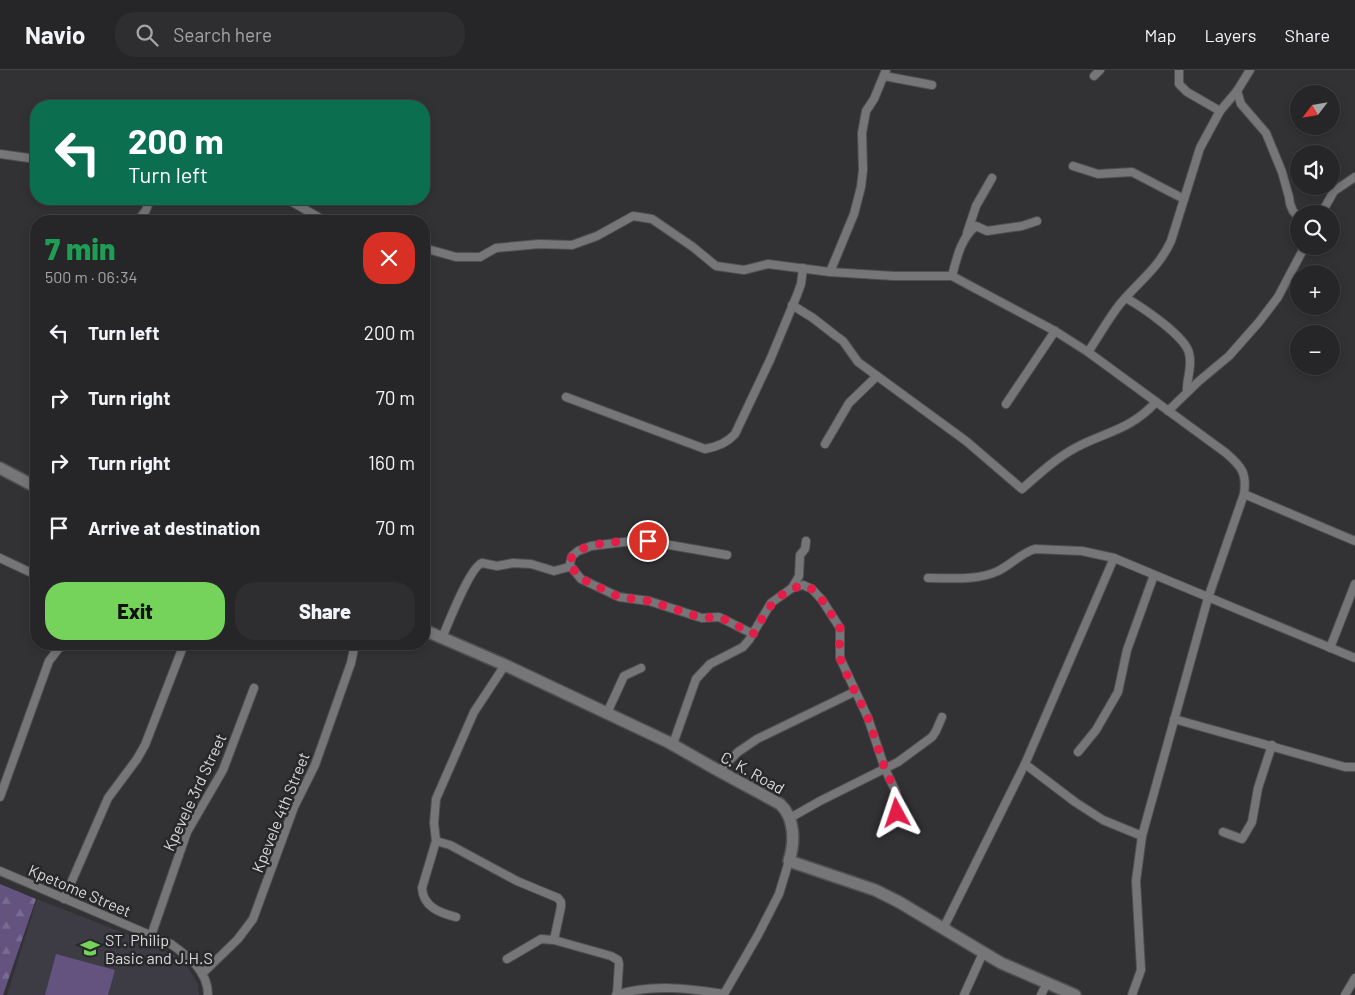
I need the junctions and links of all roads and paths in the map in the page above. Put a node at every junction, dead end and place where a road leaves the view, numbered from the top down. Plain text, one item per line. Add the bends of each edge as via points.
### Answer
1 (1179, 70) edge
2 (1250, 70) edge
3 (884, 73) edge
4 (932, 85) dead end
5 (1237, 91) junction
6 (1220, 111) junction
7 (0, 154) edge
8 (30, 157) edge
9 (1073, 166) dead end
10 (1355, 177) edge
11 (992, 178) dead end
12 (1184, 199) junction
13 (297, 205) edge
14 (1290, 205) edge
15 (1326, 205) edge
16 (315, 215) edge
17 (1037, 221) dead end
18 (967, 233) junction
19 (430, 250) edge
20 (1300, 255) edge
21 (803, 268) junction
22 (830, 272) junction
23 (952, 276) junction
24 (1126, 298) junction
25 (792, 305) junction
26 (1055, 331) junction
27 (1088, 352) junction
28 (877, 376) junction
29 (1187, 392) junction
30 (566, 397) dead end
31 (1156, 402) junction
32 (1006, 404) dead end
33 (1168, 411) junction
34 (825, 444) dead end
35 (0, 468) edge
36 (30, 484) edge
37 (1244, 494) junction
38 (806, 541) dead end
39 (1355, 542) edge
40 (727, 555) dead end
41 (0, 558) edge
42 (1114, 558) junction
43 (569, 567) junction
44 (30, 572) edge
45 (1154, 575) junction
46 (928, 578) dead end
47 (1355, 584) edge
48 (792, 588) junction
49 (1208, 598) junction
50 (430, 633) edge
51 (753, 634) junction
52 (442, 638) junction
53 (1330, 648) junction
54 (57, 650) edge
55 (182, 650) edge
56 (354, 650) edge
57 (1355, 658) edge
58 (505, 666) junction
59 (642, 668) dead end
60 (254, 688) dead end
61 (854, 692) junction
62 (607, 713) junction
63 (942, 717) dead end
64 (1174, 719) junction
65 (672, 744) junction
66 (1272, 745) junction
67 (1078, 752) dead end
68 (1025, 764) junction
69 (1355, 767) edge
70 (885, 769) junction
71 (718, 771) junction
72 (0, 797) edge
73 (790, 818) junction
74 (897, 822) dead end
75 (1223, 832) dead end
76 (1142, 836) junction
77 (436, 841) junction
78 (789, 861) junction
79 (0, 871) edge
80 (64, 899) junction
81 (456, 917) dead end
82 (943, 929) junction
83 (151, 936) junction
84 (554, 940) junction
85 (983, 953) junction
86 (507, 959) dead end
87 (202, 974) junction
88 (1355, 978) edge
89 (1047, 983) junction
90 (727, 994) edge
91 (208, 995) edge
92 (616, 995) edge
93 (964, 995) edge
94 (1041, 995) edge
95 (1075, 995) edge
96 (1132, 995) edge
97 (1345, 995) edge

1 - 6 street via 1178,84
2 - 5 street
3 - 4 street
3 - 22 street via 866,111 858,200
5 - 6 street
5 - 14 street via 1241,104 1266,133 1282,172
6 - 12 street via 1200,148
7 - 8 street
9 - 12 street via 1098,174 1132,172
10 - 15 street via 1334,191
11 - 18 street via 976,206
12 - 24 street via 1165,254
13 - 16 street
17 - 18 street via 987,231 976,226
18 - 23 street
19 - 21 street via 456,257 480,257 496,248 572,245 597,236 633,216 652,219 716,266 744,270 768,264
20 - 29 street via 1278,297 1259,322 1229,356
21 - 22 street
21 - 25 street via 801,284
22 - 23 street
23 - 26 street
24 - 27 street
24 - 29 street via 1143,307 1181,338 1191,363
25 - 28 street via 843,341 858,362
25 - 30 street via 735,434 716,447 705,449
26 - 27 street
26 - 32 street
27 - 31 street
28 - 31 street via 966,441 1022,489 1058,459 1133,423
28 - 34 street via 849,403
29 - 33 street
31 - 33 street
33 - 37 street via 1236,462 1246,480
35 - 36 street
37 - 39 street
37 - 49 street
38 - 48 street via 800,556 799,576
40 - 43 street via 641,540 591,546 574,553
41 - 44 street
42 - 45 street
42 - 46 street via 1082,550 1035,549 1001,570 980,578
42 - 68 street
43 - 51 street via 582,579 619,597 649,601 702,618 720,617
43 - 52 street via 554,571 531,564 497,566 481,563 464,588
45 - 49 street
45 - 67 street via 1127,650 1118,692 1096,730
47 - 53 street
48 - 51 street via 771,604
48 - 61 street via 803,585 812,589 834,617 840,628 840,658
49 - 53 street
49 - 64 street
50 - 52 street, C. K. Road
51 - 65 street via 743,647 710,664 696,679
52 - 58 street, C. K. Road
53 - 57 street
54 - 72 street via 49,661
55 - 80 street via 145,745 108,798
56 - 87 street, Kpevele 4th Street via 314,765 294,808 253,919 238,939
58 - 62 street, C. K. Road
58 - 77 street via 474,712 441,785 436,799
59 - 62 street via 624,676
60 - 83 street, Kpevele 3rd Street via 223,770 187,832
61 - 70 street via 868,718
61 - 71 street via 757,739
62 - 65 street, C. K. Road
63 - 70 street via 932,737
64 - 66 street
64 - 76 street
65 - 71 street, C. K. Road
66 - 69 street
66 - 75 street via 1258,788 1252,822 1242,839
68 - 76 street via 1102,820
68 - 82 street
70 - 73 street
70 - 74 street via 897,796
71 - 73 street, C. K. Road via 780,804
73 - 78 street, C. K. Road via 793,839
76 - 96 street via 1136,881 1141,970
77 - 81 street via 422,894 436,911
77 - 84 street via 558,898 561,907
78 - 82 street via 875,890
78 - 90 street via 779,894
79 - 80 street, Kpetome Street
80 - 83 street, Kpetome Street
82 - 85 street
83 - 87 street, Kpetome Street via 188,956
84 - 86 street via 537,940
84 - 92 street via 616,958 619,964
85 - 89 street
85 - 93 street
87 - 91 street, Kpetome Street
88 - 97 street
89 - 94 street
89 - 95 street
90 - 92 street via 665,988

